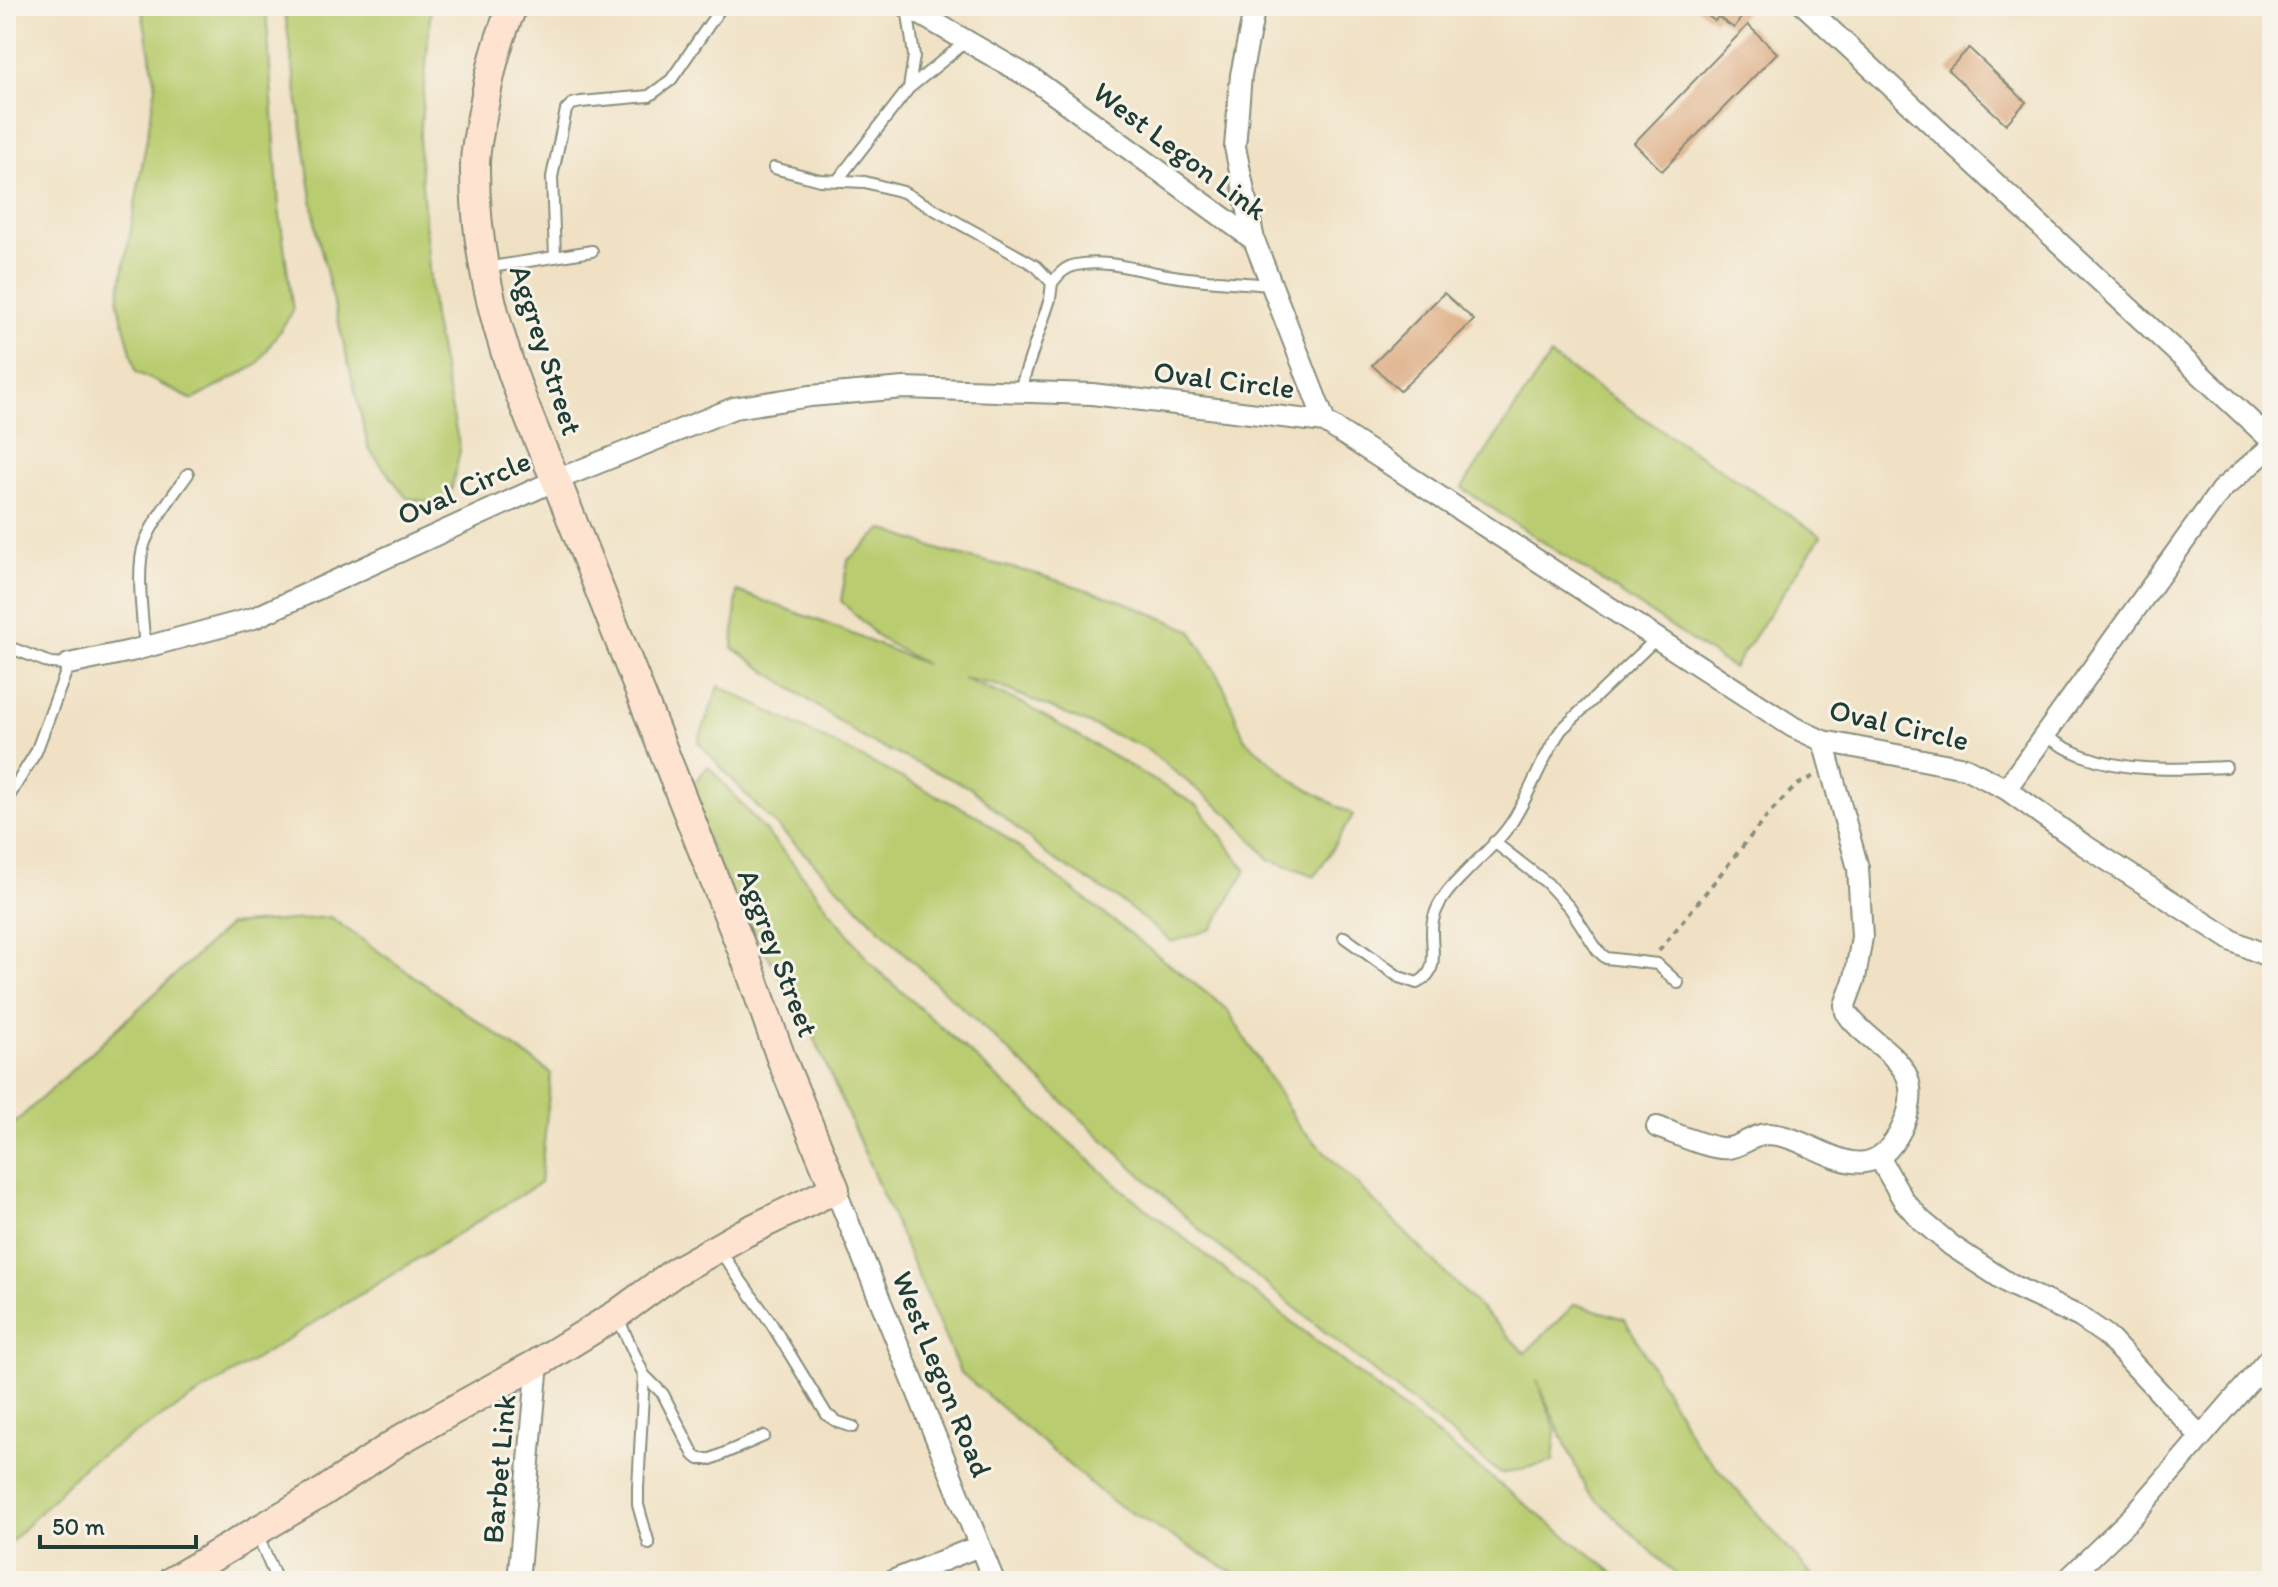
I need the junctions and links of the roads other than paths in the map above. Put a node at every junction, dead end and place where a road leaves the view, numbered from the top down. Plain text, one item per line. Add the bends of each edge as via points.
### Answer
1 (513, 6) edge
2 (722, 6) edge
3 (906, 6) edge
4 (1255, 6) edge
5 (1805, 6) edge
6 (967, 41) junction
7 (909, 88) junction
8 (774, 168) dead end
9 (837, 181) junction
10 (1254, 240) junction
11 (592, 251) dead end
12 (555, 257) junction
13 (483, 269) junction
14 (1052, 283) junction
15 (1274, 286) junction
16 (1019, 392) junction
17 (1325, 422) junction
18 (2272, 444) edge
19 (188, 474) dead end
20 (556, 480) junction
21 (1659, 637) junction
22 (6, 646) edge
23 (145, 648) junction
24 (69, 664) junction
25 (2045, 736) junction
26 (1823, 741) junction
27 (2226, 767) dead end
28 (2006, 789) junction
29 (6, 801) edge
30 (1494, 842) junction
31 (1344, 937) dead end
32 (2272, 958) edge
33 (1678, 983) dead end
34 (1657, 1127) dead end
35 (1879, 1157) junction
36 (835, 1189) junction
37 (718, 1249) junction
38 (616, 1315) junction
39 (2272, 1355) edge
40 (538, 1363) junction
41 (644, 1375) junction
42 (853, 1427) dead end
43 (764, 1436) dead end
44 (2201, 1437) junction
45 (256, 1532) junction
46 (649, 1544) dead end
47 (979, 1546) junction
48 (172, 1581) edge
49 (277, 1581) edge
50 (518, 1581) edge
51 (892, 1581) edge
52 (994, 1581) edge
53 (2066, 1581) edge

1 - 13 main road, Aggrey Street via 489,75 475,162
2 - 12 lane via 671,80 649,96 581,102 566,110 552,177
3 - 6 street, West Legon Link
3 - 7 lane via 914,56
4 - 10 street via 1241,75 1235,147
5 - 18 street
6 - 7 lane
6 - 10 street, West Legon Link via 1036,81
7 - 9 lane
8 - 9 lane
9 - 14 lane via 903,192 1036,266
10 - 15 street, West Legon Link
11 - 12 lane
12 - 13 lane
13 - 20 main road, Aggrey Street via 515,379
14 - 15 lane via 1072,265 1092,263
14 - 16 lane
15 - 17 street, West Legon Link
16 - 17 street, Oval Circle via 1092,394
16 - 20 street, Oval Circle via 904,388 734,408
17 - 21 street, Oval Circle
18 - 25 street via 2221,490
19 - 23 lane via 144,544
20 - 23 street, Oval Circle via 254,618
20 - 36 main road, Aggrey Street
21 - 26 street, Oval Circle via 1754,703
21 - 30 lane via 1561,730 1514,819
22 - 24 lane via 50,663
23 - 24 street, Oval Circle
24 - 29 lane via 36,752
25 - 27 lane via 2082,756 2118,766
25 - 28 street
26 - 28 street, Oval Circle via 1965,768
26 - 35 street via 1858,868 1862,937 1846,1012 1894,1056 1911,1090 1905,1121
28 - 32 street, Oval Circle via 2233,941
30 - 31 lane via 1447,892 1433,918 1433,963 1423,980 1399,977
30 - 33 lane via 1547,883 1606,958 1650,962
34 - 35 street via 1718,1148 1766,1134 1844,1160 1861,1163
35 - 44 street via 1922,1221 2011,1285 2106,1335
36 - 37 main road
36 - 47 street, West Legon Road
37 - 38 main road via 675,1272
37 - 42 lane via 827,1415
38 - 40 main road
38 - 41 lane
39 - 44 street
40 - 45 main road via 403,1438
40 - 50 street, Barbet Link
41 - 43 lane via 663,1394 699,1459 711,1459
41 - 46 lane via 638,1505
44 - 53 street via 2132,1517
45 - 48 main road
45 - 49 lane
47 - 51 street
47 - 52 street, West Legon Road

